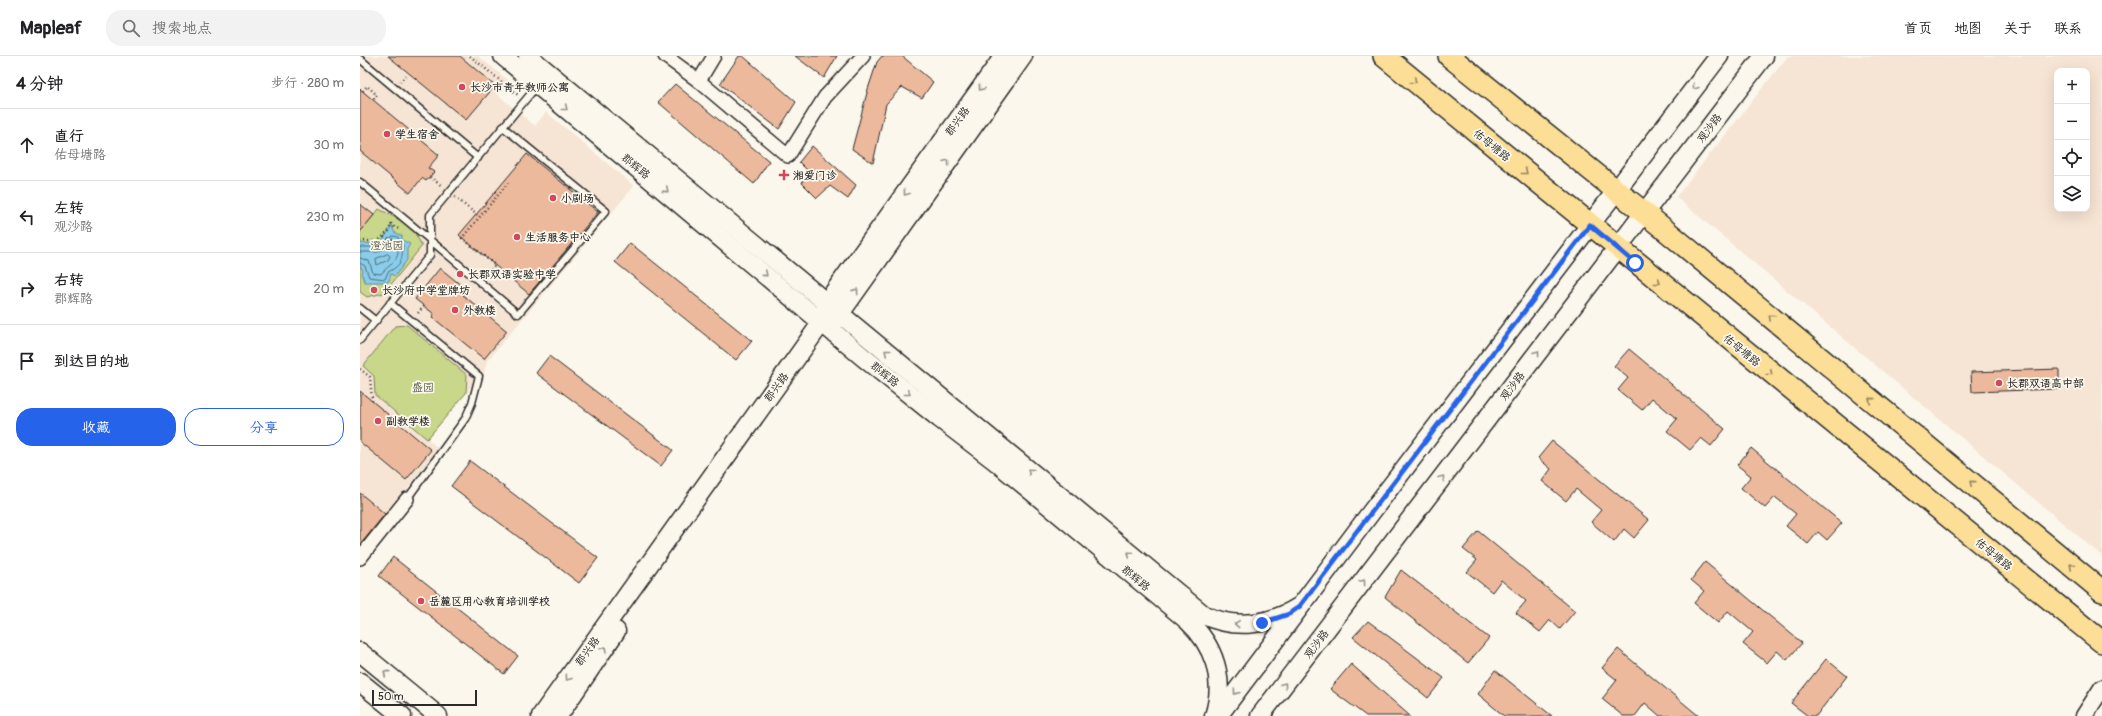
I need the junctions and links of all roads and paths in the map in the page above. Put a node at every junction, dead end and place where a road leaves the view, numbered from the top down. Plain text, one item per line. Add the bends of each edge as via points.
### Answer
1 (470, 56) edge
2 (503, 56) edge
3 (528, 56) edge
4 (665, 56) edge
5 (714, 56) edge
6 (863, 56) edge
7 (1004, 56) edge
8 (1023, 56) edge
9 (1384, 56) edge
10 (1450, 56) edge
11 (1719, 56) edge
12 (1764, 56) edge
13 (360, 60) edge
14 (408, 72) dead end
15 (403, 78) dead end
16 (699, 81) junction
17 (538, 85) junction
18 (363, 91) dead end
19 (373, 100) dead end
20 (524, 101) junction
21 (503, 127) junction
22 (478, 158) junction
23 (430, 177) dead end
24 (435, 181) dead end
25 (360, 182) edge
26 (508, 183) dead end
27 (1616, 191) junction
28 (472, 211) dead end
29 (1644, 213) junction
30 (477, 215) dead end
31 (1590, 225) junction
32 (418, 230) junction
33 (384, 237) junction
34 (430, 240) junction
35 (360, 241) edge
36 (396, 241) dead end
37 (1617, 248) junction
38 (490, 270) dead end
39 (827, 302) junction
40 (390, 303) junction
41 (360, 308) edge
42 (841, 314) junction
43 (376, 321) junction
44 (826, 326) junction
45 (360, 340) edge
46 (360, 369) edge
47 (372, 401) dead end
48 (407, 499) joint
49 (360, 558) edge
50 (2102, 590) edge
51 (1300, 606) junction
52 (2102, 642) edge
53 (360, 652) edge
54 (360, 682) edge
55 (2102, 688) edge
56 (402, 716) edge
57 (438, 716) edge
58 (540, 716) edge
59 (558, 716) edge
60 (1214, 716) edge
61 (1218, 716) edge
62 (1260, 716) edge
63 (2084, 716) edge

1 - 20 path
2 - 17 main road, 郡辉路
3 - 39 main road, 郡辉路
4 - 16 street
5 - 16 street
6 - 16 street via 825,98 788,156
7 -> 39 main road, 郡兴路
42 -> 8 main road, 郡兴路
9 -> 31 main road, 佑母塘路
10 - 27 main road
11 -> 27 main road
12 - 29 main road, 观沙路
13 - 22 lane
14 - 15 path
17 - 20 lane
17 -> 44 main road, 郡辉路
18 - 19 path via 367,86 377,95
20 - 21 lane
21 - 22 lane
21 - 34 lane via 606,211 518,314
22 - 34 lane via 430,215
23 - 24 path
25 - 32 lane
26 - 38 path via 462,238 495,265
27 - 29 main road
27 - 31 main road
28 - 30 path
29 - 37 main road, 观沙路
50 -> 29 main road
31 - 37 main road, 佑母塘路
31 - 51 main road
32 - 33 path via 395,228 392,224
32 - 34 lane
33 - 35 path via 373,242
33 - 36 path
34 - 40 lane via 430,255
37 -> 52 main road, 佑母塘路
62 -> 37 main road, 观沙路
39 - 42 main road, 郡辉路
39 - 44 main road, 郡兴路
40 - 43 lane
40 - 48 lane via 478,376 472,403 465,419
41 - 43 lane
42 - 44 main road, 郡兴路
51 -> 42 main road, 郡辉路 via 1276,619 1249,624 1225,623 1204,615
43 - 45 lane
44 -> 58 main road, 郡兴路
59 -> 44 main road, 郡兴路
44 -> 60 main road, 郡辉路 via 994,460 1196,628 1205,638 1215,662 1219,687
46 - 47 path via 370,377
48 - 49 street
51 -> 61 main road
57 -> 53 main road
54 - 56 main road
55 - 63 street

